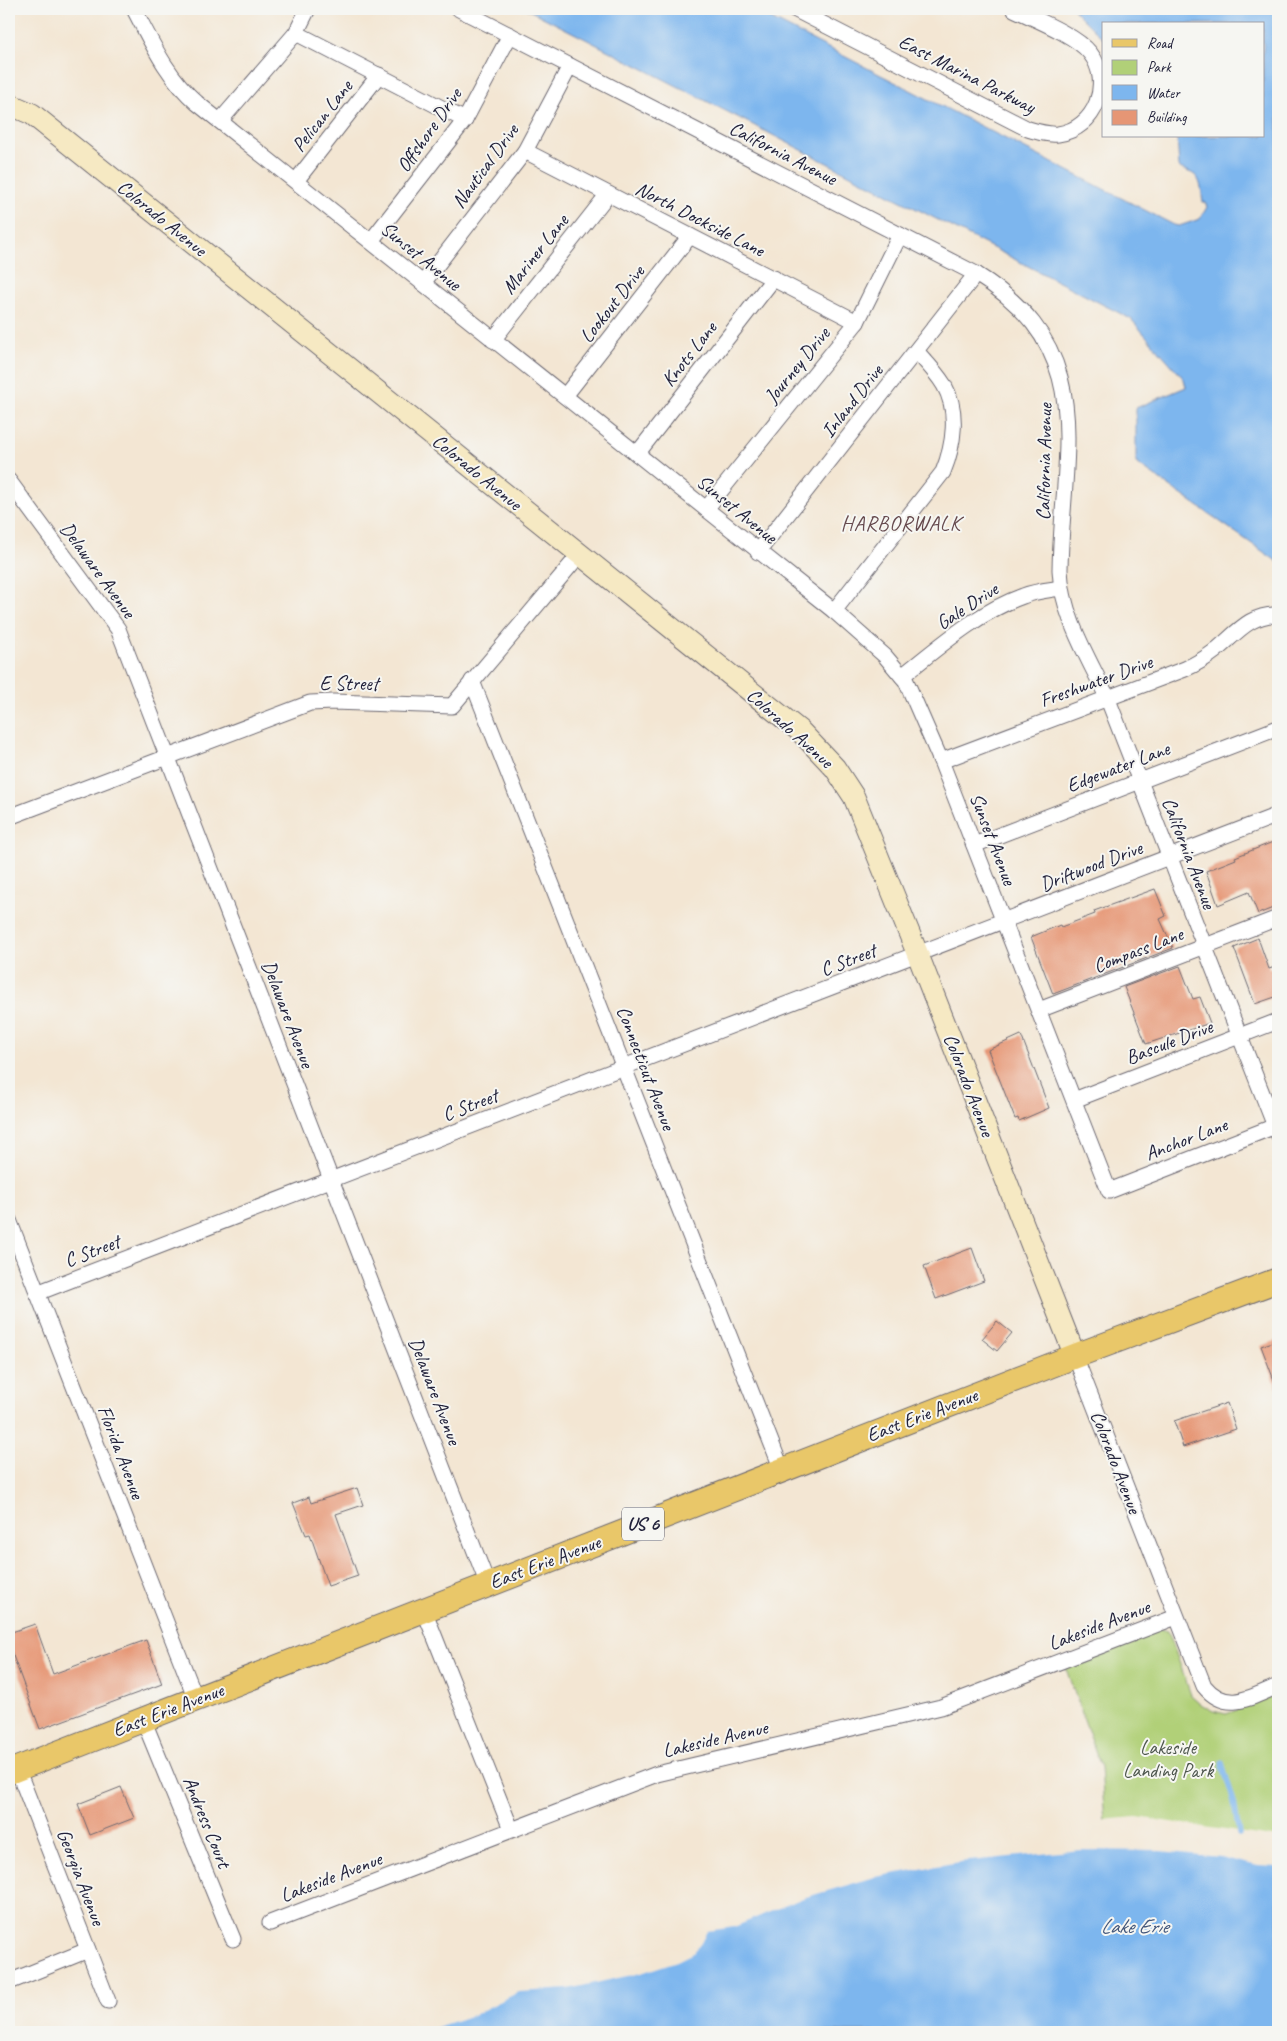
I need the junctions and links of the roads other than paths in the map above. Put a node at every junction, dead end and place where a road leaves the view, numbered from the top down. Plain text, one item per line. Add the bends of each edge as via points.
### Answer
1 (134, 9) edge
2 (308, 9) edge
3 (459, 9) edge
4 (794, 9) edge
5 (1014, 9) edge
6 (296, 33) junction
7 (510, 35) junction
8 (570, 66) junction
9 (379, 75) junction
10 (9, 104) edge
11 (465, 120) junction
12 (220, 121) junction
13 (525, 151) junction
14 (296, 181) junction
15 (608, 194) junction
16 (900, 235) junction
17 (690, 236) junction
18 (371, 241) junction
19 (976, 274) junction
20 (774, 278) junction
21 (422, 283) junction
22 (858, 322) junction
23 (493, 340) junction
24 (916, 352) junction
25 (565, 396) junction
26 (637, 454) junction
27 (9, 481) edge
28 (706, 509) junction
29 (758, 552) junction
30 (580, 554) junction
31 (1061, 588) junction
32 (834, 611) junction
33 (1278, 615) edge
34 (902, 676) junction
35 (472, 681) junction
36 (1107, 698) junction
37 (1278, 728) edge
38 (167, 757) junction
39 (941, 761) junction
40 (1139, 780) junction
41 (1278, 815) edge
42 (9, 817) edge
43 (974, 845) junction
44 (1169, 857) junction
45 (1278, 918) edge
46 (1003, 921) junction
47 (1204, 946) junction
48 (918, 955) junction
49 (1039, 1010) junction
50 (1278, 1021) edge
51 (1240, 1036) junction
52 (624, 1067) junction
53 (1074, 1100) junction
54 (1277, 1128) edge
55 (331, 1179) junction
56 (1109, 1191) joint
57 (9, 1220) edge
58 (1278, 1280) edge
59 (38, 1293) junction
60 (1076, 1356) junction
61 (782, 1470) junction
62 (488, 1585) junction
63 (424, 1610) junction
64 (1176, 1617) junction
65 (1278, 1686) edge
66 (196, 1699) junction
67 (143, 1720) junction
68 (13, 1770) edge
69 (511, 1829) junction
70 (270, 1923) dead end
71 (233, 1940) dead end
72 (88, 1950) junction
73 (9, 1982) edge
74 (108, 2001) dead end

1 - 12 street, Sunset Avenue via 168,72 186,94
2 - 6 street
3 - 7 street, California Avenue
4 - 5 street, East Marina Parkway via 1028,129 1059,134 1073,129 1094,111 1100,98 1098,67 1091,54 1074,40
6 - 9 street
6 - 12 street
7 - 8 street, California Avenue
7 - 11 street, Offshore Drive
8 - 13 street, Nautical Drive
8 - 16 street, California Avenue
9 - 11 street
9 - 14 street, Pelican Lane
10 - 30 main road, Colorado Avenue via 32,114
11 - 18 street, Offshore Drive
12 - 14 street, Sunset Avenue
13 - 15 street, North Dockside Lane
13 - 21 street, Nautical Drive
14 - 18 street, Sunset Avenue
15 - 17 street, North Dockside Lane
15 - 23 street, Mariner Lane
16 - 19 street, California Avenue
16 - 22 street, Journey Drive
17 - 20 street, North Dockside Lane
17 - 25 street, Lookout Drive
18 - 21 street, Sunset Avenue
19 - 24 street, Inland Drive
19 - 31 street, California Avenue via 1011,298 1028,317 1051,350 1062,378 1067,444
20 - 22 street, North Dockside Lane
20 - 26 street, Knots Lane
21 - 23 street, Sunset Avenue
22 - 28 street, Journey Drive
23 - 25 street, Sunset Avenue
24 - 29 street, Inland Drive
24 - 32 street via 936,373 948,396 953,415 950,452 943,472
25 - 26 street, Sunset Avenue
26 - 28 street, Sunset Avenue
27 - 38 street, Delaware Avenue via 118,629
28 - 29 street, Sunset Avenue
29 - 32 street, Sunset Avenue
30 - 35 street, E Street
30 - 48 main road, Colorado Avenue via 800,731 830,761 854,798
31 - 34 street, Gale Drive via 1032,593 994,609
31 - 36 street, California Avenue via 1070,619
32 - 34 street, Sunset Avenue via 886,656
33 - 36 street, Freshwater Drive via 1253,619 1215,652 1195,664
34 - 39 street, Sunset Avenue
35 - 38 street, E Street via 452,706 310,703
35 - 52 street, Connecticut Avenue
36 - 39 street, Freshwater Drive
36 - 40 street, California Avenue
37 - 40 street, Edgewater Lane
38 - 42 street, E Street
38 - 55 street, Delaware Avenue
39 - 43 street, Sunset Avenue
40 - 43 street, Edgewater Lane
40 - 44 street, California Avenue
41 - 44 street, Driftwood Drive
43 - 46 street, Sunset Avenue
44 - 46 street, Driftwood Drive
44 - 47 street, California Avenue
45 - 47 street, Compass Lane
46 - 48 street, Driftwood Drive
46 - 49 street, Sunset Avenue
47 - 49 street, Compass Lane
47 - 51 street, California Avenue
48 - 52 street, C Street
48 - 60 main road, Colorado Avenue
49 - 53 street, Sunset Avenue
50 - 51 street, Bascule Drive
51 - 53 street, Bascule Drive
51 - 54 street, California Avenue
52 - 55 street, C Street
52 - 61 street, Connecticut Avenue
53 - 56 street, Sunset Avenue
54 - 56 street, Anchor Lane
55 - 59 street, C Street
55 - 62 street, Delaware Avenue
57 - 59 street, Florida Avenue
58 - 60 main road, East Erie Avenue / US 6
59 - 66 street, Florida Avenue
60 - 61 main road, East Erie Avenue / US 6
60 - 64 street, Colorado Avenue
61 - 62 main road, East Erie Avenue / US 6
62 - 63 main road, East Erie Avenue / US 6
63 - 66 main road, East Erie Avenue / US 6
63 - 69 street
64 - 65 street, Colorado Avenue via 1201,1680 1212,1694 1227,1702 1237,1702
64 - 69 street, Lakeside Avenue via 941,1707 671,1770
66 - 67 main road, East Erie Avenue / US 6
67 - 68 main road, East Erie Avenue / US 6
67 - 71 street, Andress Court
68 - 72 street, Georgia Avenue
69 - 70 street, Lakeside Avenue
72 - 73 street
72 - 74 street, Georgia Avenue

